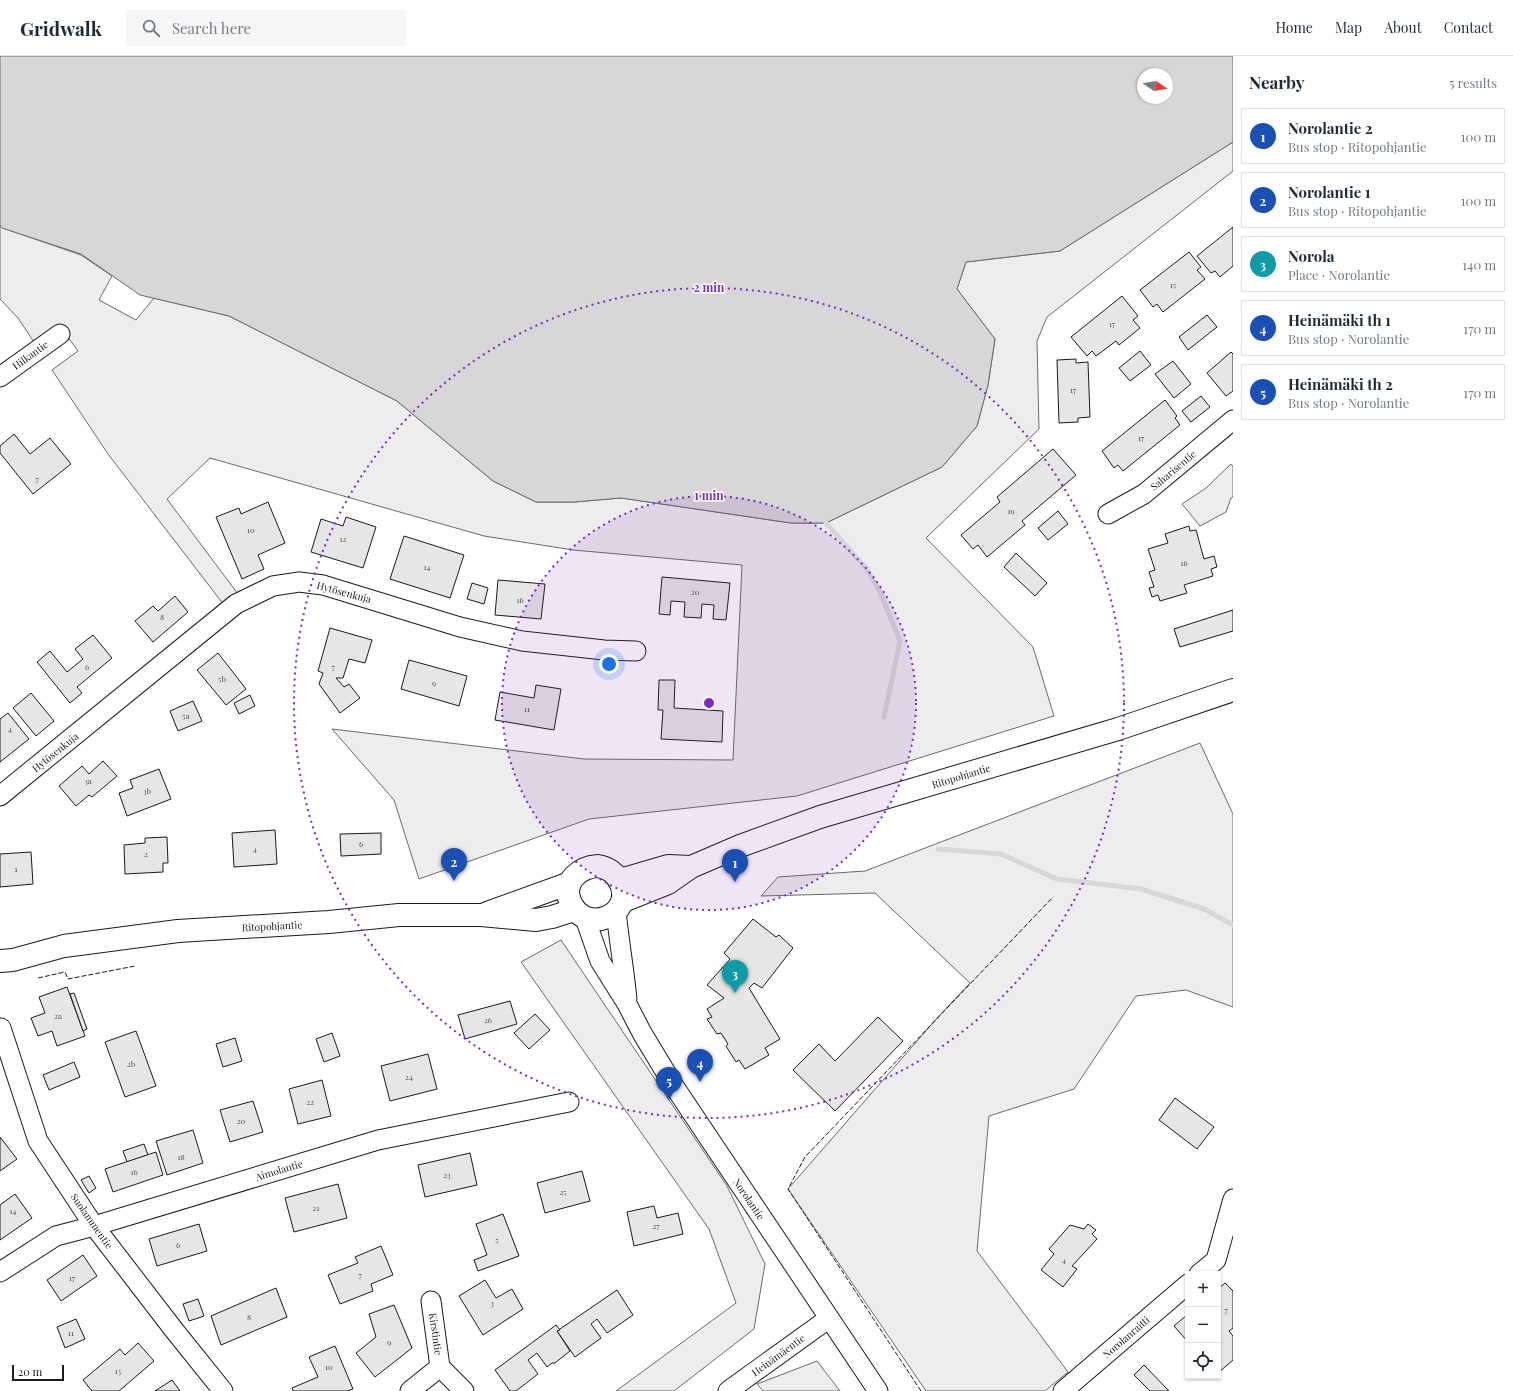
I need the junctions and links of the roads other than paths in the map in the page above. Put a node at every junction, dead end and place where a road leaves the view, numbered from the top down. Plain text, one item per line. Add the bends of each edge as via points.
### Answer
1 (60, 334) dead end
2 (0, 377) edge
3 (1233, 420) edge
4 (1108, 514) dead end
5 (636, 651) dead end
6 (1233, 690) edge
7 (0, 796) edge
8 (691, 867) junction
9 (618, 879) junction
10 (570, 883) junction
11 (620, 906) junction
12 (580, 914) junction
13 (481, 915) junction
14 (64, 946) junction
15 (0, 950) edge
16 (0, 961) edge
17 (627, 1004) junction
18 (1, 1028) dead end
19 (569, 1102) dead end
20 (1233, 1199) edge
21 (94, 1226) junction
22 (1203, 1271) edge
23 (0, 1272) edge
24 (1185, 1287) edge
25 (431, 1301) dead end
26 (828, 1319) junction
27 (440, 1367) junction
28 (223, 1391) edge
29 (410, 1391) edge
30 (464, 1391) edge
31 (728, 1391) edge
32 (878, 1391) edge
33 (1063, 1391) edge

1 - 2 street, Hilkantie
3 - 4 street, Saharisentie via 1144,494
5 - 7 street, Hytösenkuja via 522,641 460,627 323,585 299,582 273,586 236,604
6 - 8 main road, Ritopohjantie via 1118,729 820,817
8 - 9 main road, Ritopohjantie via 668,866
8 - 11 main road, Ritopohjantie via 668,883
9 - 10 main road via 613,872 598,866 581,870
9 - 11 main road via 622,886
10 - 12 main road via 569,899
10 - 13 main road, Ritopohjantie
11 - 12 main road via 610,916 602,919 594,920
11 - 17 street, Norolantie via 620,952
12 - 13 main road, Ritopohjantie via 536,920
12 - 17 street, Norolantie via 600,961
13 - 14 main road, Ritopohjantie via 399,915 178,931
14 - 15 main road, Ritopohjantie via 10,945
14 - 16 main road, Ritopohjantie
17 - 26 street, Norolantie via 674,1086
18 - 21 street, Suolammentie via 38,1140
19 - 21 street, Aimolantie via 378,1140
20 - 22 street via 1216,1260
21 - 23 street, Aimolantie via 56,1236
21 - 28 street, Suolammentie
24 - 33 street, Norolanraitti
25 - 27 street, Kirstintie
26 - 31 street, Heinämäentie
26 - 32 street, Norolantie
27 - 29 street, Kirstintie
27 - 30 street, Kirstintie

